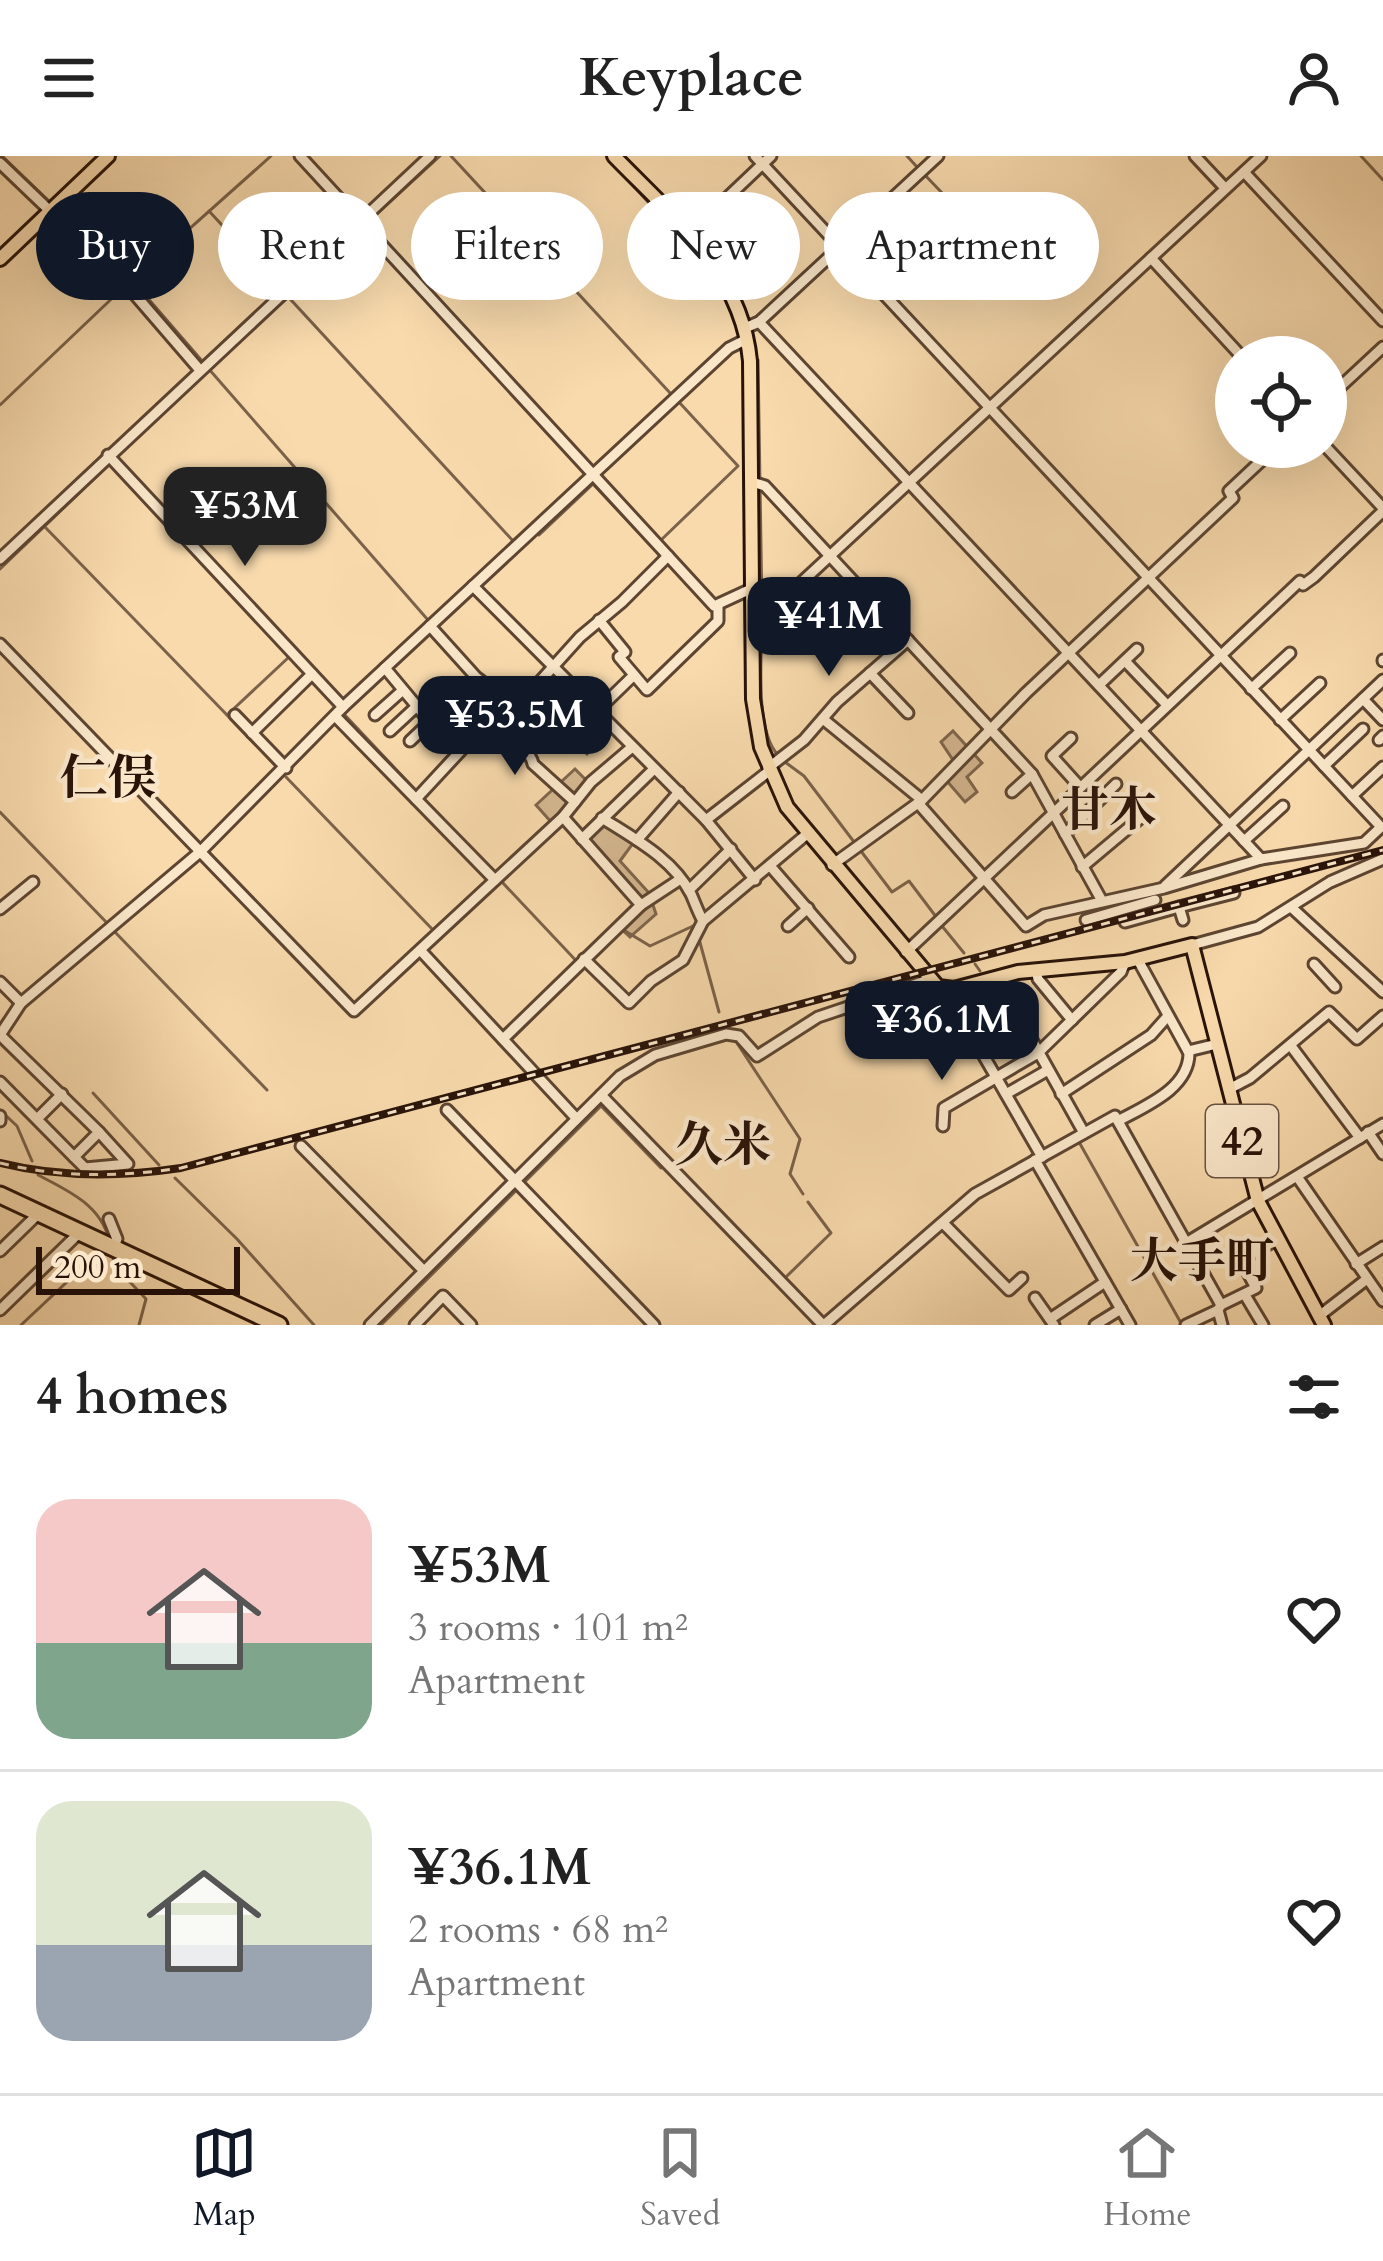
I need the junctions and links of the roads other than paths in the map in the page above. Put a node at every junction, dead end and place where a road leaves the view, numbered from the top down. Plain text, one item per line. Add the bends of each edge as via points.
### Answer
1 (108, 156) edge
2 (300, 156) edge
3 (430, 156) edge
4 (614, 156) edge
5 (938, 156) edge
6 (1195, 156) edge
7 (1261, 156) edge
8 (763, 159) edge
9 (0, 163) edge
10 (1244, 172) junction
11 (1225, 188) junction
12 (69, 192) edge
13 (333, 192) edge
14 (649, 192) edge
15 (730, 192) edge
16 (899, 192) edge
17 (387, 195) edge
18 (36, 198) edge
19 (36, 224) edge
20 (824, 230) edge
21 (387, 251) edge
22 (1150, 258) junction
23 (0, 259) edge
24 (824, 262) edge
25 (140, 300) edge
26 (273, 300) edge
27 (733, 300) edge
28 (888, 300) edge
29 (1383, 321) edge
30 (759, 322) junction
31 (746, 334) junction
32 (1222, 336) edge
33 (1383, 347) edge
34 (203, 365) junction
35 (1347, 380) edge
36 (988, 407) junction
37 (111, 459) junction
38 (1253, 468) edge
39 (1345, 468) edge
40 (594, 476) junction
41 (908, 482) junction
42 (757, 483) junction
43 (1383, 509) edge
44 (668, 556) junction
45 (830, 556) junction
46 (0, 559) edge
47 (1148, 579) junction
48 (473, 586) junction
49 (753, 588) junction
50 (718, 607) junction
51 (759, 619) junction
52 (599, 620) junction
53 (430, 626) junction
54 (908, 640) junction
55 (0, 644) edge
56 (1137, 649) dead end
57 (1068, 652) junction
58 (1290, 653) dead end
59 (1220, 656) junction
60 (1125, 661) junction
61 (552, 667) junction
62 (385, 668) junction
63 (870, 673) junction
64 (634, 675) junction
65 (309, 676) junction
66 (1383, 680) edge
67 (1320, 683) dead end
68 (1100, 686) junction
69 (1251, 689) junction
70 (403, 690) junction
71 (1363, 699) junction
72 (508, 704) junction
73 (1167, 705) junction
74 (417, 706) junction
75 (339, 711) junction
76 (596, 712) junction
77 (908, 713) dead end
78 (235, 715) dead end
79 (376, 715) dead end
80 (823, 719) junction
81 (1280, 720) junction
82 (1383, 720) edge
83 (430, 722) junction
84 (490, 722) junction
85 (990, 728) junction
86 (1363, 729) dead end
87 (1139, 730) junction
88 (390, 731) dead end
89 (479, 731) junction
90 (252, 733) junction
91 (1071, 738) dead end
92 (410, 741) dead end
93 (631, 748) junction
94 (1308, 749) junction
95 (775, 764) junction
96 (1324, 766) junction
97 (1383, 767) edge
98 (286, 768) junction
99 (654, 769) junction
100 (1032, 774) junction
101 (1117, 784) dead end
102 (1080, 787) junction
103 (679, 792) junction
104 (1012, 793) dead end
105 (1352, 796) junction
106 (416, 799) junction
107 (920, 801) junction
108 (575, 802) junction
109 (1283, 806) dead end
110 (1054, 812) junction
111 (1144, 815) dead end
112 (563, 817) junction
113 (602, 818) junction
114 (706, 820) junction
115 (1228, 824) junction
116 (1382, 826) edge
117 (806, 834) junction
118 (1065, 834) junction
119 (582, 839) junction
120 (637, 840) junction
121 (1244, 842) junction
122 (1364, 844) junction
123 (731, 849) junction
124 (201, 851) junction
125 (1261, 859) junction
126 (1379, 860) edge
127 (832, 865) junction
128 (771, 867) junction
129 (1082, 867) junction
130 (499, 876) junction
131 (982, 879) junction
132 (679, 880) junction
133 (755, 880) junction
134 (33, 882) dead end
135 (1164, 887) junction
136 (689, 890) junction
137 (1234, 893) dead end
138 (1155, 900) dead end
139 (1102, 901) junction
140 (641, 905) junction
141 (1291, 907) junction
142 (808, 908) junction
143 (0, 909) edge
144 (1122, 916) junction
145 (1086, 920) dead end
146 (788, 926) dead end
147 (699, 929) junction
148 (1192, 945) junction
149 (421, 951) junction
150 (906, 952) junction
151 (849, 957) dead end
152 (1347, 959) junction
153 (1131, 961) junction
154 (584, 964) junction
155 (1314, 964) dead end
156 (1036, 971) junction
157 (928, 980) junction
158 (0, 982) edge
159 (944, 989) junction
160 (1383, 992) edge
161 (20, 1004) junction
162 (1018, 1015) dead end
163 (1167, 1016) junction
164 (1383, 1016) edge
165 (1072, 1020) junction
166 (0, 1035) edge
167 (502, 1039) junction
168 (1217, 1044) junction
169 (1291, 1046) junction
170 (1188, 1051) junction
171 (1037, 1054) junction
172 (1048, 1070) junction
173 (998, 1079) junction
174 (0, 1082) edge
175 (1229, 1089) junction
176 (62, 1094) junction
177 (1006, 1094) junction
178 (1061, 1094) junction
179 (601, 1095) junction
180 (447, 1110) dead end
181 (38, 1118) junction
182 (576, 1118) junction
183 (1118, 1121) junction
184 (1383, 1124) edge
185 (943, 1126) dead end
186 (99, 1132) junction
187 (1084, 1133) junction
188 (1364, 1135) junction
189 (301, 1146) dead end
190 (1383, 1154) edge
191 (74, 1157) junction
192 (1039, 1158) junction
193 (1298, 1178) junction
194 (514, 1180) junction
195 (0, 1196) edge
196 (1258, 1202) junction
197 (38, 1214) junction
198 (109, 1219) dead end
199 (943, 1223) junction
200 (79, 1233) junction
201 (1276, 1240) junction
202 (1186, 1243) junction
203 (1383, 1246) edge
204 (113, 1249) junction
205 (0, 1251) edge
206 (1356, 1264) junction
207 (424, 1271) junction
208 (1022, 1278) dead end
209 (1367, 1280) junction
210 (1106, 1282) junction
211 (1245, 1295) junction
212 (1035, 1298) dead end
213 (1383, 1301) edge
214 (1219, 1307) junction
215 (1121, 1309) junction
216 (0, 1310) edge
217 (382, 1313) junction
218 (1321, 1321) edge
219 (392, 1322) edge
220 (1052, 1322) edge
221 (279, 1325) edge
222 (370, 1325) edge
223 (416, 1325) edge
224 (471, 1325) edge
225 (654, 1325) edge
226 (824, 1325) edge
227 (1095, 1325) edge
228 (1130, 1325) edge
229 (1186, 1325) edge
230 (1222, 1325) edge
231 (1263, 1325) edge

1 - 12 main road
2 - 13 street
3 - 17 street
4 - 14 main road
5 - 16 street
6 - 11 street
7 - 10 street
8 - 15 street
8 - 20 street
9 - 18 street
10 - 11 street
10 - 29 street
11 - 22 street
19 - 23 main road
21 - 40 street
22 - 32 street
22 - 36 street
24 - 30 street
25 - 34 street
26 - 34 street
27 - 31 main road
28 - 36 street
30 - 31 street
30 - 41 street
31 - 40 street
31 - 42 main road
33 - 35 street
34 - 37 street
36 - 41 street
36 - 47 street
37 - 46 street
37 - 65 street
38 - 47 street via 1229,490 1233,498
39 - 43 street
40 - 44 street
40 - 48 street
41 - 45 street
41 - 57 street
42 - 45 street
42 - 49 main road
43 - 59 street
44 - 50 street
44 - 52 street
45 - 51 street
45 - 54 street
47 - 57 street
47 - 59 street
48 - 53 street
48 - 61 street
49 - 50 street
49 - 51 main road
50 - 64 street via 718,621 647,690
51 - 95 main road via 755,716
52 - 61 street
52 - 64 street
53 - 62 street
53 - 72 street
54 - 63 street
54 - 85 street
55 - 124 street
56 - 60 street
57 - 68 street
57 - 85 street
58 - 69 street
59 - 69 street
59 - 73 street
60 - 68 street
60 - 73 street
61 - 72 street via 516,708
61 - 76 street
62 - 70 street
62 - 75 street
63 - 77 street
63 - 80 street
64 - 76 street
65 - 75 street
65 - 90 street
66 - 71 street
67 - 81 street
68 - 87 street
69 - 81 street
70 - 74 street
70 - 79 street
71 - 82 street
71 - 94 street
72 - 84 street
73 - 87 street
74 - 83 street
74 - 88 street
75 - 98 street
75 - 106 street
76 - 93 street
78 - 90 street
80 - 95 street
80 - 107 street
81 - 94 street
83 - 89 street via 435,728 458,710
83 - 92 street
84 - 89 street
84 - 108 street
85 - 100 street
85 - 107 street
86 - 96 street
87 - 102 street
87 - 115 street
89 - 106 street
90 - 98 street
91 - 102 street via 1052,756
93 - 99 street
93 - 108 street
94 - 96 street
94 - 115 street
95 - 114 street
95 - 117 main road
96 - 105 street
97 - 105 street
98 - 124 street
99 - 103 street
99 - 113 street
100 - 104 street
100 - 110 street
101 - 118 street
102 - 110 street
103 - 114 street
103 - 120 street
105 - 116 street
106 - 130 street
107 - 127 street
107 - 131 street
108 - 112 street
109 - 121 street
110 - 118 street
110 - 131 street
111 - 129 street
112 - 119 street
112 - 130 street
113 - 119 street
113 - 120 street
114 - 123 street
115 - 121 street
115 - 135 street
116 - 122 street
117 - 127 main road
117 - 128 street
118 - 129 street
119 - 140 street
120 - 132 street
121 - 125 street
122 - 125 street
122 - 126 street
123 - 133 street
123 - 136 street
124 - 149 street via 355,1011
124 - 161 street
125 - 135 street
126 - 141 street
127 - 150 main road
128 - 133 street
128 - 142 street
129 - 139 street
130 - 149 street
131 - 139 street via 1026,926
131 - 150 street
132 - 136 street
132 - 140 street
133 - 147 street
134 - 143 street
135 - 139 street
136 - 147 street
137 - 144 street via 1180,912
138 - 144 street
140 - 154 street
141 - 148 street via 1245,933
141 - 152 street
142 - 146 street
142 - 151 street
144 - 145 street
147 - 154 street via 675,969 629,1003
148 - 153 main road
148 - 168 main road, 42
149 - 167 street
150 - 157 main road
152 - 155 street via 1331,983
152 - 160 street
153 - 156 main road
153 - 163 street
153 - 165 street
154 - 167 street
156 - 159 main road
156 - 165 street
157 - 159 main road
157 - 179 street via 818,1017 757,1056 726,1034 655,1055
158 - 161 street
159 - 173 street
161 - 166 street
162 - 171 street
163 - 170 street
163 - 178 street
164 - 169 street via 1357,1039 1329,1012
165 - 171 street
166 - 176 street
167 - 182 street
168 - 170 street
168 - 175 main road, 42
169 - 175 street
169 - 188 street
170 - 183 street via 1180,1081
171 - 172 street
171 - 173 street
172 - 177 street
172 - 178 street
173 - 177 street
173 - 185 street via 944,1108
174 - 181 street
175 - 196 main road, 42
176 - 181 street
176 - 186 street
177 - 192 street
178 - 187 street
179 - 182 street
179 - 226 street
180 - 194 street
181 - 191 street
182 - 194 street
183 - 187 street via 1114,1116
183 - 202 street
184 - 188 street
186 - 191 street
186 - 191 street via 128,1164 85,1168
187 - 192 street
188 - 190 street
188 - 193 street
189 - 207 street
192 - 199 street via 975,1194
192 - 210 street
193 - 196 street
193 - 206 street
194 - 207 street
194 - 225 street
195 - 197 highway
196 - 201 main road, 42
196 - 202 street
197 - 200 highway
197 - 205 street
198 - 204 street
199 - 208 street via 1009,1290
199 - 226 street
200 - 204 highway
200 - 216 street
201 - 211 street via 1241,1260 1256,1288
201 - 218 main road, 42
202 - 214 street
203 - 206 street
204 - 221 highway
206 - 209 street
207 - 217 street
209 - 213 street
209 - 218 street
210 - 215 street
210 - 220 street
211 - 214 street
211 - 231 street
212 - 220 street
214 - 229 street
214 - 230 street
215 - 227 street
215 - 228 street
217 - 219 street
217 - 222 street
223 - 224 street via 443,1296

